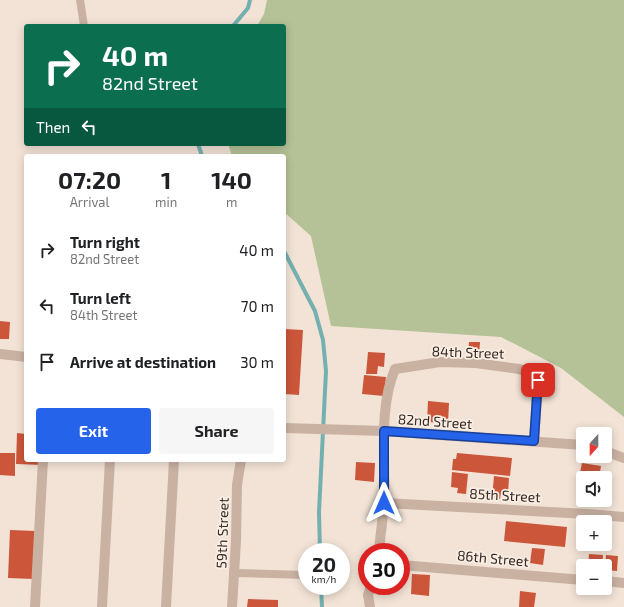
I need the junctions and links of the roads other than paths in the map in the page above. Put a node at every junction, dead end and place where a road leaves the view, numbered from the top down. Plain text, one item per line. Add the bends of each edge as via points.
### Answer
1 (80, 0) edge
2 (84, 24) edge
3 (0, 354) edge
4 (24, 357) edge
5 (289, 428) edge
6 (384, 431) junction
7 (534, 441) junction
8 (576, 444) edge
9 (612, 454) edge
10 (624, 458) edge
11 (43, 462) edge
12 (110, 462) edge
13 (174, 462) edge
14 (241, 462) edge
15 (384, 503) junction
16 (624, 517) edge
17 (380, 543) edge
18 (410, 565) edge
19 (234, 573) junction
20 (298, 575) edge
21 (576, 579) edge
22 (612, 582) edge
23 (624, 583) edge
24 (368, 595) edge
25 (35, 607) edge
26 (102, 607) edge
27 (166, 607) edge
28 (232, 607) edge
29 (370, 607) edge

1 - 2 lane
3 - 4 street
5 - 6 street, 82nd Street
6 - 7 street, 82nd Street
6 - 7 street, 84th Street via 390,381 395,369 440,362 476,363 519,369 534,374 538,380
6 - 15 street
7 - 8 street, 82nd Street
9 - 10 street
11 - 25 street
12 - 26 street
13 - 27 street
14 - 19 street, 59th Street via 237,485
15 - 16 street, 85th Street
15 - 17 street
18 - 21 street, 86th Street
19 - 20 lane
19 - 28 street, 59th Street
22 - 23 street
24 - 29 street

